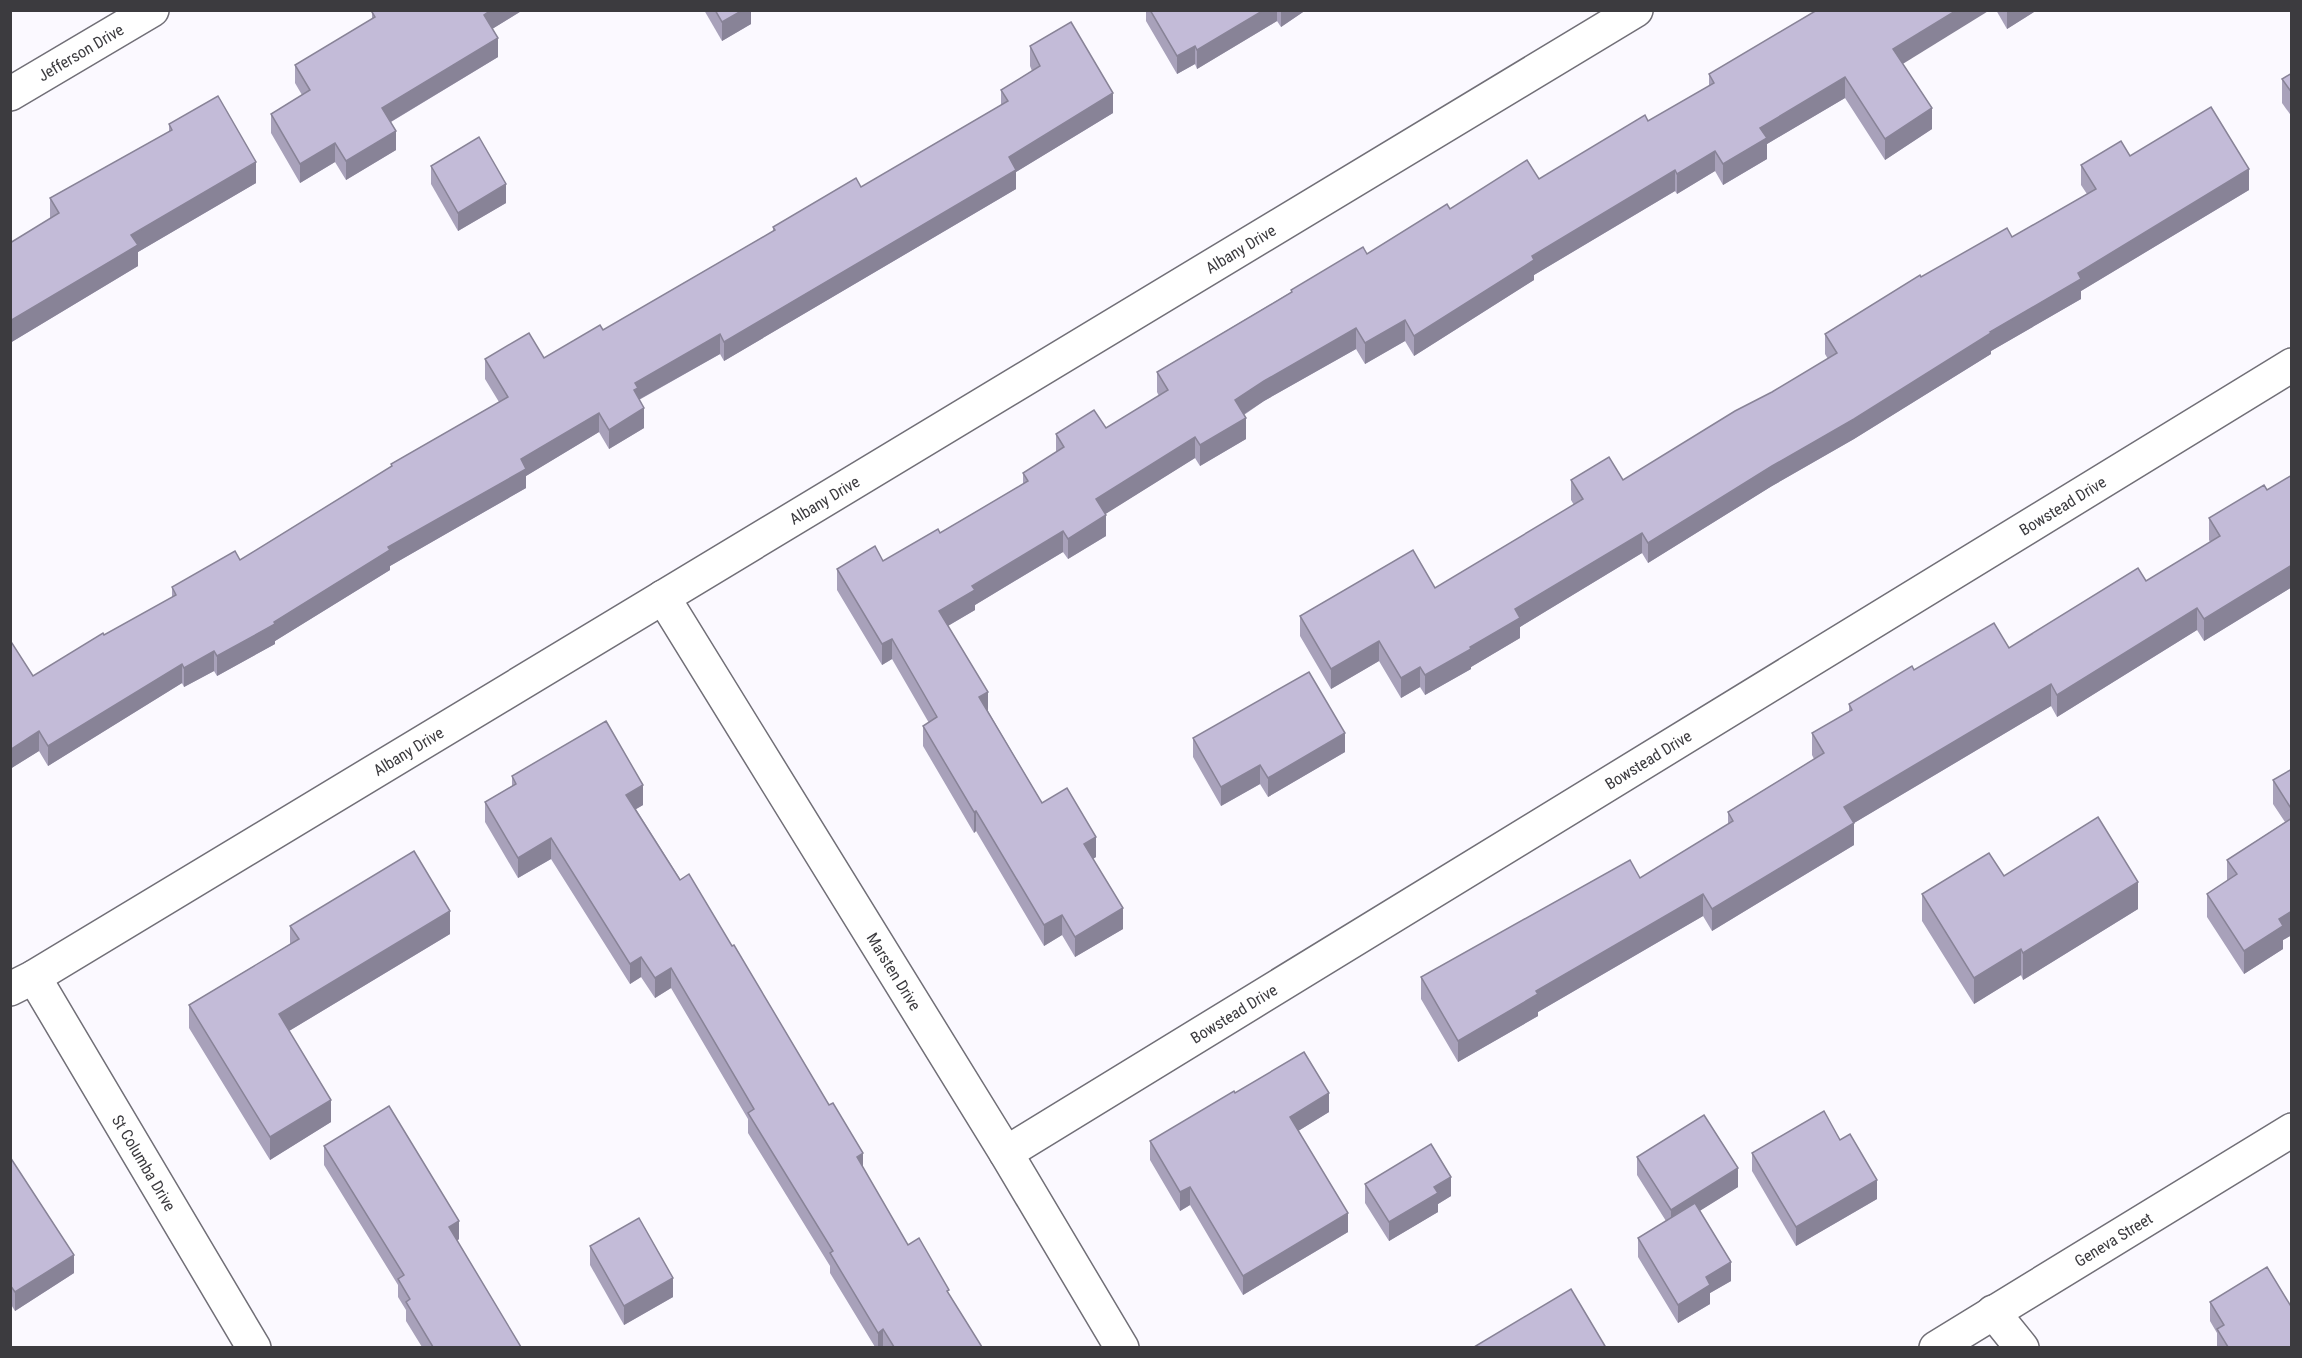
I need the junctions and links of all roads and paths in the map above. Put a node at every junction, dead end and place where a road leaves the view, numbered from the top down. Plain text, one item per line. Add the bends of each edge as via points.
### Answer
1 (152, 10) edge
2 (1636, 10) edge
3 (10, 94) edge
4 (2292, 365) edge
5 (663, 597) junction
6 (22, 983) edge
7 (2292, 1130) edge
8 (1006, 1153) junction
9 (1994, 1312) junction
10 (254, 1347) edge
11 (1122, 1347) edge
12 (1936, 1347) edge
13 (2022, 1347) edge

1 - 3 street, Jefferson Drive
2 - 5 street, Albany Drive
4 - 8 street, Bowstead Drive
5 - 6 street, Albany Drive
5 - 8 street, Marsten Drive
6 - 10 street, St Columba Drive
7 - 9 street, Geneva Street
8 - 11 street, Marsten Drive
9 - 12 street, Geneva Street
9 - 13 street

